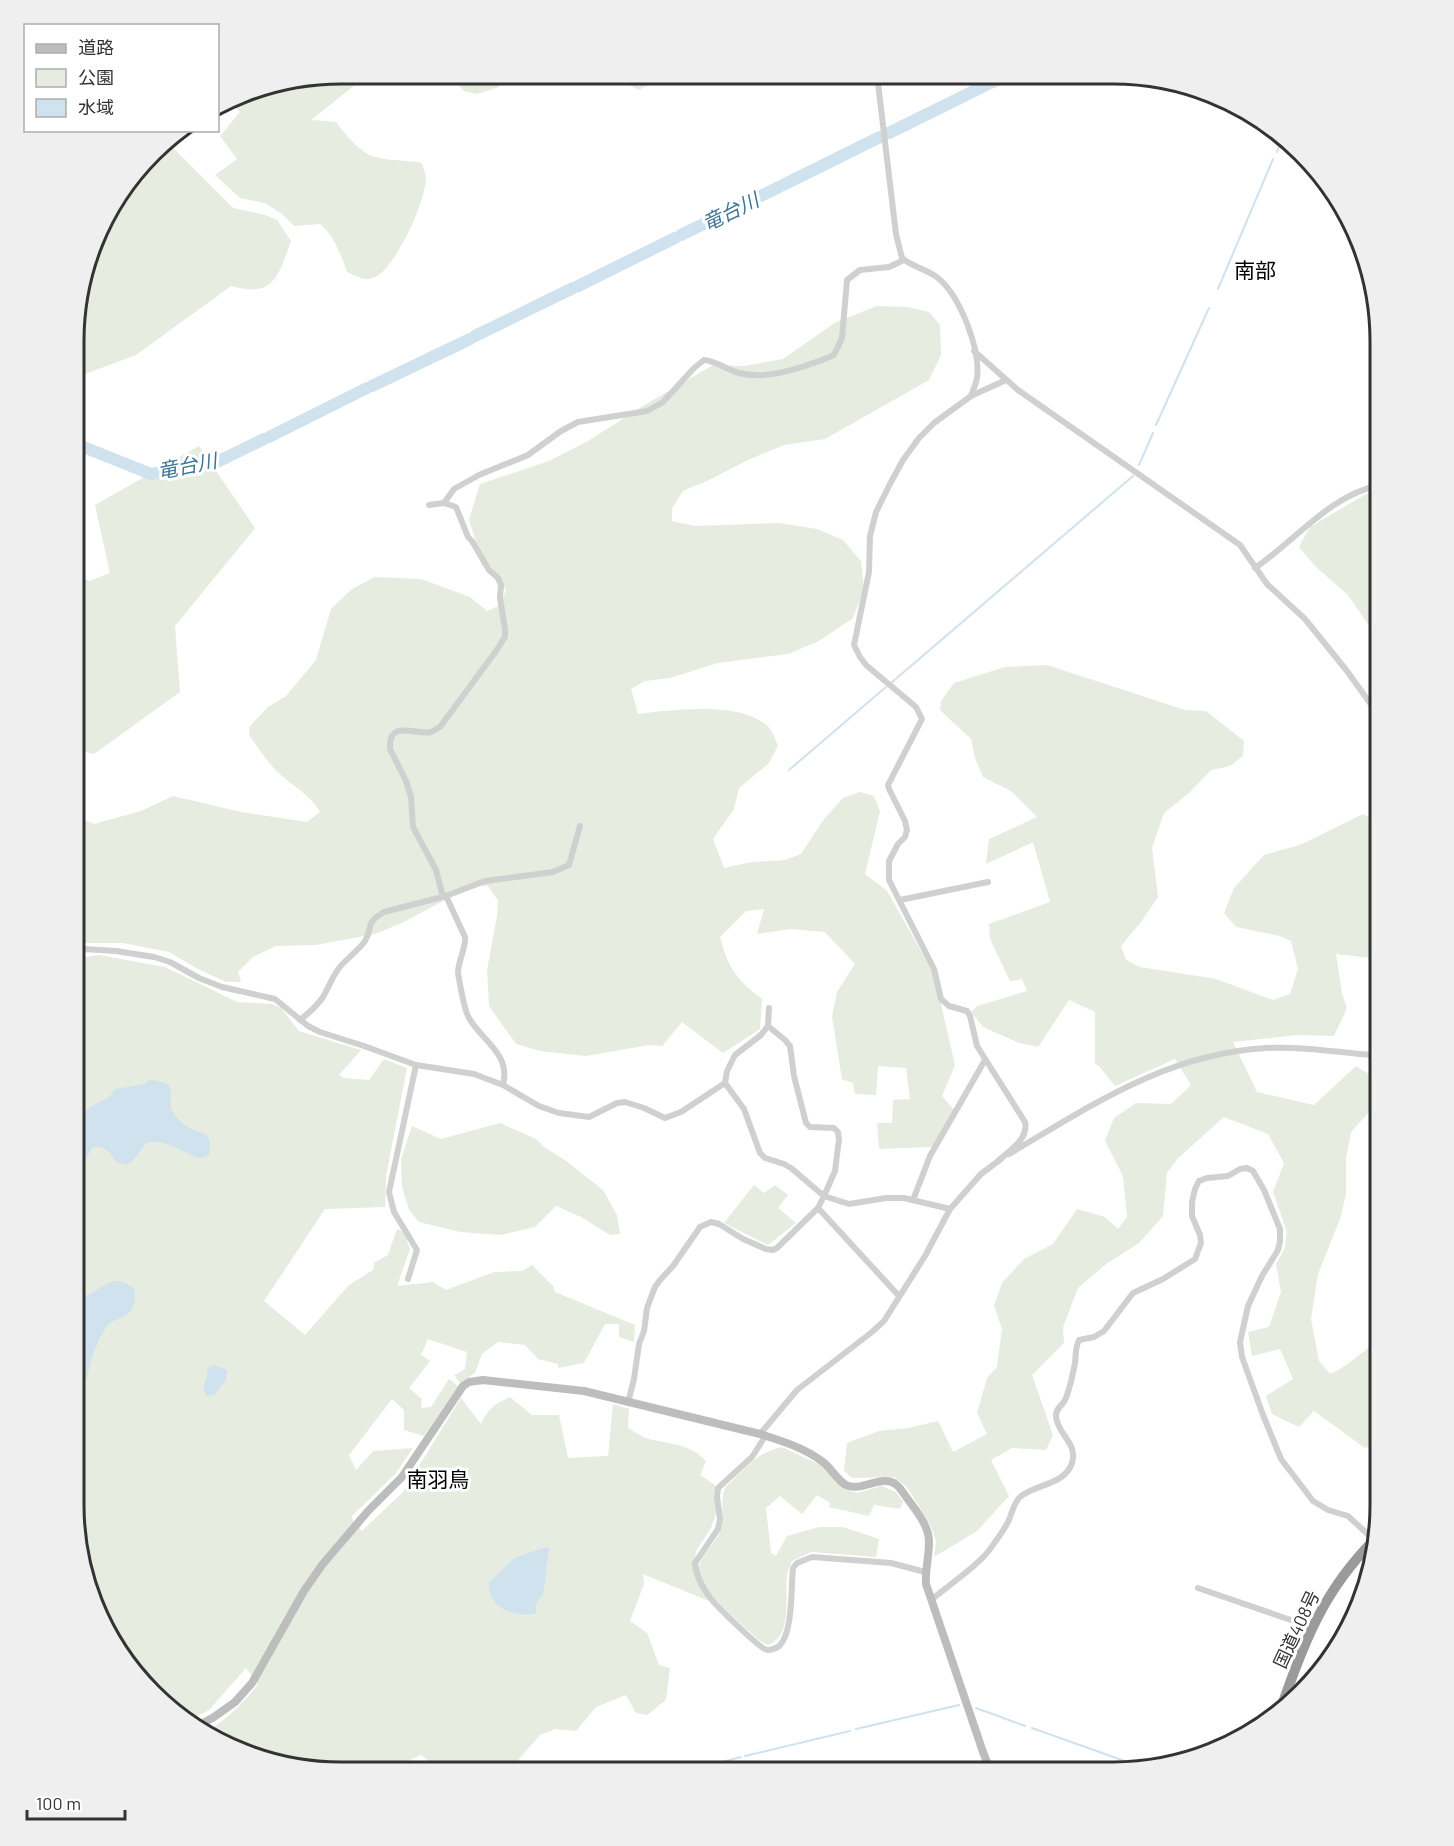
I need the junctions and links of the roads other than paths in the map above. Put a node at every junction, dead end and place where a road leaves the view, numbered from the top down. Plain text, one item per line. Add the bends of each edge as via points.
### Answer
1 (878, 84) edge
2 (904, 260) junction
3 (974, 351) junction
4 (1006, 381) junction
5 (971, 396) junction
6 (1370, 489) edge
7 (444, 503) junction
8 (429, 505) dead end
9 (1255, 568) junction
10 (1370, 703) edge
11 (580, 826) dead end
12 (988, 882) dead end
13 (444, 896) junction
14 (900, 900) junction
15 (84, 949) edge
16 (769, 1008) dead end
17 (300, 1020) junction
18 (768, 1026) junction
19 (1370, 1055) edge
20 (985, 1060) junction
21 (416, 1065) junction
22 (725, 1083) junction
23 (503, 1086) junction
24 (998, 1161) junction
25 (824, 1196) junction
26 (914, 1200) junction
27 (819, 1208) junction
28 (950, 1209) junction
29 (408, 1279) dead end
30 (899, 1296) junction
31 (628, 1403) junction
32 (763, 1435) junction
33 (1368, 1534) edge
34 (1366, 1548) edge
35 (925, 1572) junction
36 (1198, 1588) dead end
37 (931, 1600) junction
38 (1311, 1627) junction
39 (1286, 1695) edge
40 (204, 1723) edge
41 (988, 1762) edge

1 - 2 street via 896,234
2 - 3 street via 950,288 963,313
2 - 7 street via 889,267 860,270 847,280 842,338 834,355 763,375 737,373 704,360 663,402 647,411 579,422 528,455 454,489
3 - 4 street
3 - 5 street via 977,380
4 - 5 street
4 - 9 street via 1240,544
5 - 14 street via 919,438 876,512 854,645 866,665 916,707 922,719 888,785 908,830 889,861 890,880
6 - 9 street via 1326,511
7 - 8 street
7 - 13 street via 456,507 468,537 498,578 505,637 440,727 430,732 404,729 394,733 389,744 411,797 413,827 436,870
9 - 10 street via 1305,619
11 - 13 street via 569,865 564,869 485,881
12 - 14 street
13 - 17 street via 384,912 372,920 366,940 334,974 316,1006
13 - 23 street via 465,937 458,973 468,1017 503,1063
14 - 20 street via 934,969 941,999 967,1011
15 - 17 street via 170,962 222,987 271,997
16 - 18 street
17 - 21 street via 320,1032
18 - 22 street via 735,1055
18 - 25 street via 790,1047 806,1123 838,1132 835,1171
19 - 24 street via 1263,1048 1204,1058 1146,1078 1099,1101
20 - 24 street via 1026,1126 1022,1139
20 - 26 street via 930,1156
21 - 23 street via 467,1072
21 - 29 street via 389,1192 394,1212 417,1250
22 - 23 street via 665,1118 625,1102 589,1118 559,1113
22 - 25 street via 744,1109 760,1153 791,1168
24 - 28 street
25 - 26 street via 849,1204 886,1198
25 - 27 street
26 - 28 street
27 - 30 street
27 - 31 street via 773,1250 743,1239 719,1224 711,1222 700,1227 655,1287 647,1308
28 - 30 street via 926,1256
30 - 32 street via 872,1332 796,1390
31 - 32 street
31 - 40 street via 584,1391 483,1380 463,1386 402,1477 322,1565 252,1683 234,1702
32 - 35 street via 814,1455 845,1485 854,1487 883,1480 898,1485 928,1533
32 - 35 street via 752,1457 718,1488 718,1529 694,1563 713,1602 757,1644 766,1650 773,1649 789,1629 793,1568 797,1563 812,1557 891,1563
33 - 37 street via 1348,1516 1312,1501 1281,1459 1242,1357 1240,1342 1248,1306 1278,1250 1280,1229 1253,1171 1240,1168 1228,1176 1200,1181 1195,1189 1192,1216 1201,1243 1195,1259 1133,1293 1104,1331 1076,1346 1065,1401 1055,1413 1056,1422 1071,1445 1073,1455 1068,1473 1019,1498 985,1556
34 - 38 highway, 国道408号 via 1347,1570
35 - 37 street
36 - 38 street
37 - 41 street
38 - 39 highway, 国道408号

